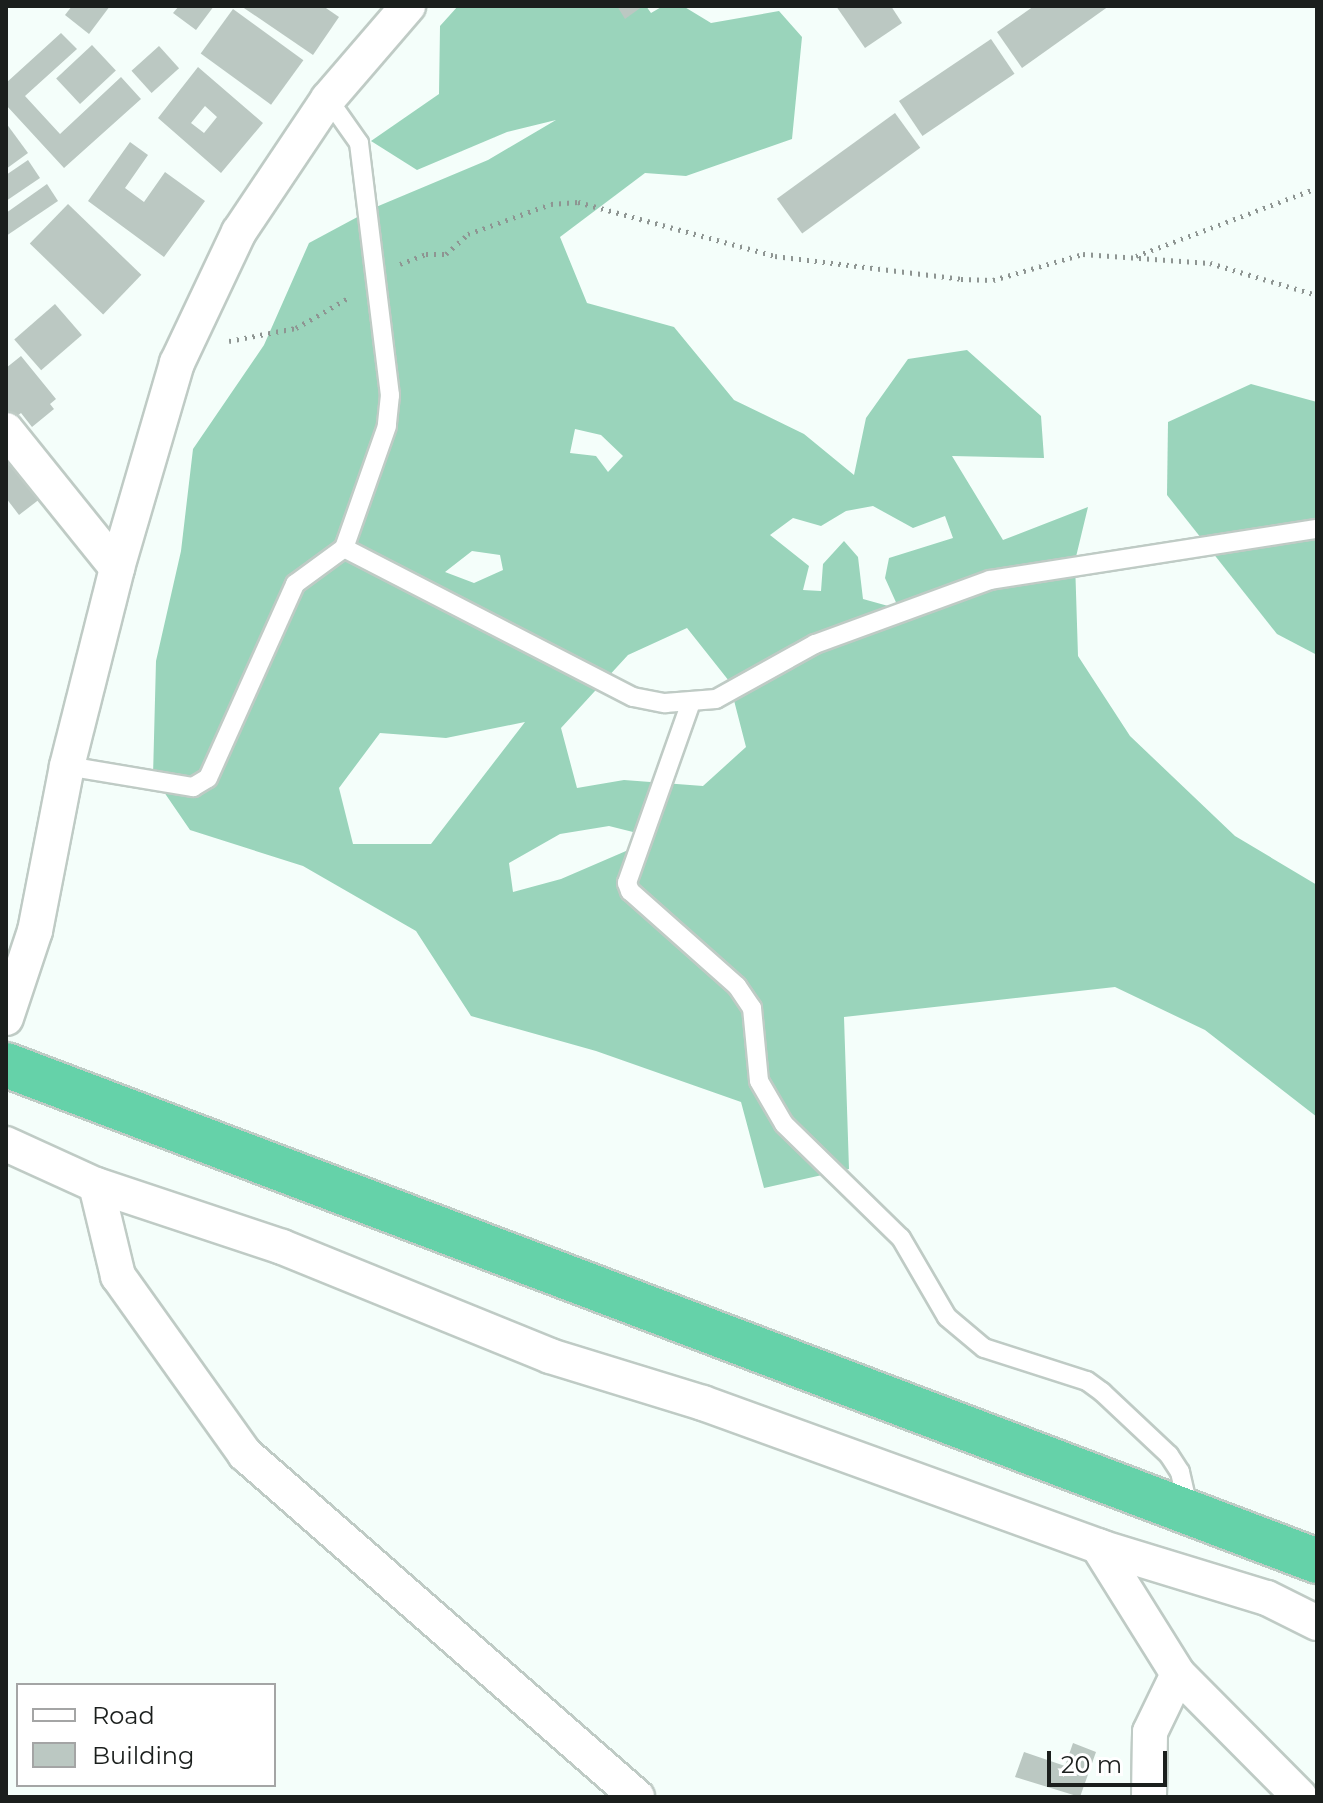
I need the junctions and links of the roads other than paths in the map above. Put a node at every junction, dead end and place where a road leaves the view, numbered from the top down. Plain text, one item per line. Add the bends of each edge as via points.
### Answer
1 (408, 6) edge
2 (328, 99) junction
3 (6, 430) edge
4 (1317, 529) edge
5 (344, 548) junction
6 (117, 568) junction
7 (691, 702) junction
8 (67, 766) junction
9 (6, 1018) edge
10 (6, 1065) edge
11 (6, 1144) edge
12 (96, 1185) junction
13 (1189, 1512) junction
14 (1098, 1546) junction
15 (1317, 1561) edge
16 (1317, 1623) edge
17 (1178, 1674) junction
18 (637, 1797) edge
19 (1149, 1797) edge
20 (1300, 1797) edge

1 - 2 street
2 - 5 lane via 359,143 390,411
2 - 6 street via 239,232 177,363
3 - 6 street
4 - 7 lane via 990,580 815,644 716,699
5 - 7 lane via 633,697
5 - 8 lane via 295,584 208,778 193,787
6 - 8 street
7 - 13 lane via 627,883 630,891 737,986 752,1008 759,1081 784,1124 901,1238 947,1317 984,1348 1087,1381 1102,1392 1169,1455 1180,1472
8 - 9 street via 35,931
10 - 13 highway
11 - 12 street
12 - 14 street via 282,1247 550,1356 703,1403
12 - 18 street via 118,1276 245,1454
13 - 15 highway
14 - 16 street via 1267,1598
14 - 17 street
17 - 19 street via 1150,1732
17 - 20 street

